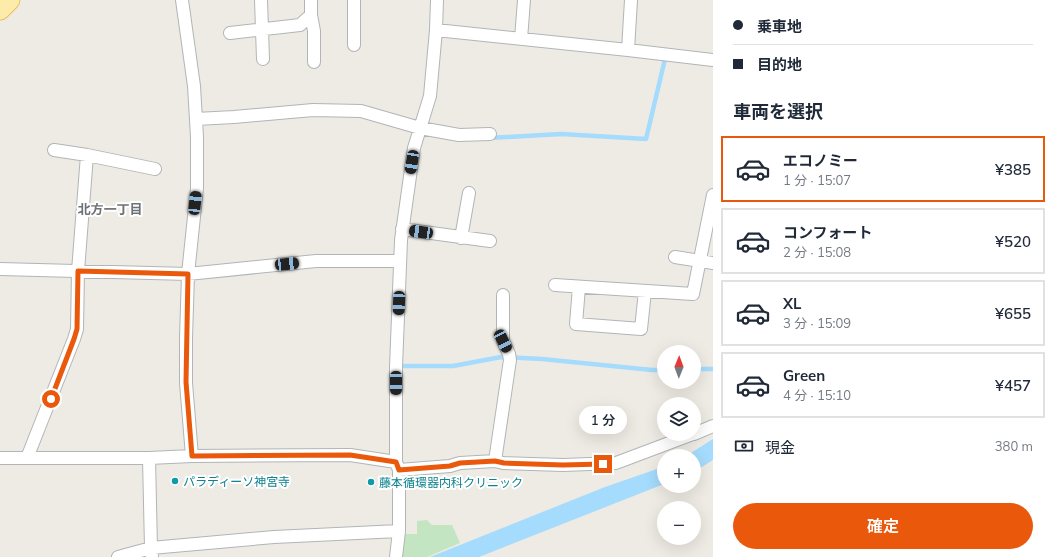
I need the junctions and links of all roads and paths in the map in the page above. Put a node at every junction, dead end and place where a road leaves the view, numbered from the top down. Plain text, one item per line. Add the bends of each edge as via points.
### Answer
1 (10, 0) edge
2 (182, 0) edge
3 (261, 0) edge
4 (311, 0) edge
5 (354, 0) edge
6 (437, 0) edge
7 (524, 0) edge
8 (631, 0) edge
9 (0, 10) edge
10 (312, 15) junction
11 (263, 29) junction
12 (436, 30) junction
13 (230, 33) dead end
14 (521, 39) junction
15 (354, 44) dead end
16 (628, 50) junction
17 (263, 59) dead end
18 (713, 60) edge
19 (314, 62) dead end
20 (196, 119) junction
21 (420, 128) junction
22 (490, 134) dead end
23 (54, 150) dead end
24 (87, 155) junction
25 (155, 169) dead end
26 (469, 193) dead end
27 (713, 196) edge
28 (402, 229) junction
29 (461, 238) junction
30 (490, 241) dead end
31 (675, 257) dead end
32 (400, 261) junction
33 (700, 261) junction
34 (713, 263) edge
35 (0, 269) edge
36 (78, 271) junction
37 (188, 274) junction
38 (555, 285) dead end
39 (578, 287) junction
40 (645, 291) junction
41 (503, 295) dead end
42 (713, 426) edge
43 (701, 431) edge
44 (674, 441) edge
45 (192, 456) junction
46 (0, 458) edge
47 (27, 458) junction
48 (149, 458) junction
49 (495, 461) junction
50 (398, 466) junction
51 (399, 531) junction
52 (151, 553) edge
53 (118, 557) edge
54 (396, 557) edge

1 - 9 main road
2 - 20 street
3 - 11 street
4 - 10 street
5 - 15 street
6 - 12 street
7 - 14 street
8 - 16 street
10 - 11 street via 300,26
10 - 19 street
11 - 13 street
11 - 17 street
12 - 14 street
12 - 21 street via 430,96
14 - 16 street
16 - 18 street
20 - 21 street via 313,110 361,111
20 - 37 street via 197,188
21 - 22 street via 459,135
21 - 28 street via 414,148
23 - 24 street
24 - 25 street
24 - 36 street
26 - 29 street
27 - 33 street
28 - 29 street
28 - 32 street
29 - 30 street
31 - 33 street
32 - 37 street via 316,261
32 - 50 street via 396,367
33 - 34 street
33 - 40 street via 693,294
35 - 36 street
36 - 37 street
36 - 47 street via 77,329
37 - 45 street via 186,382
38 - 39 street
39 - 40 street
39 - 40 street via 576,324 642,329
41 - 49 street via 503,341 509,357
42 - 43 street
44 - 49 street via 616,463 563,465
45 - 48 street
45 - 50 street via 350,455
46 - 47 street
47 - 48 street
48 - 52 street
49 - 50 street via 450,466
50 - 51 street
51 - 52 street via 274,537
51 - 54 street
52 - 53 street

